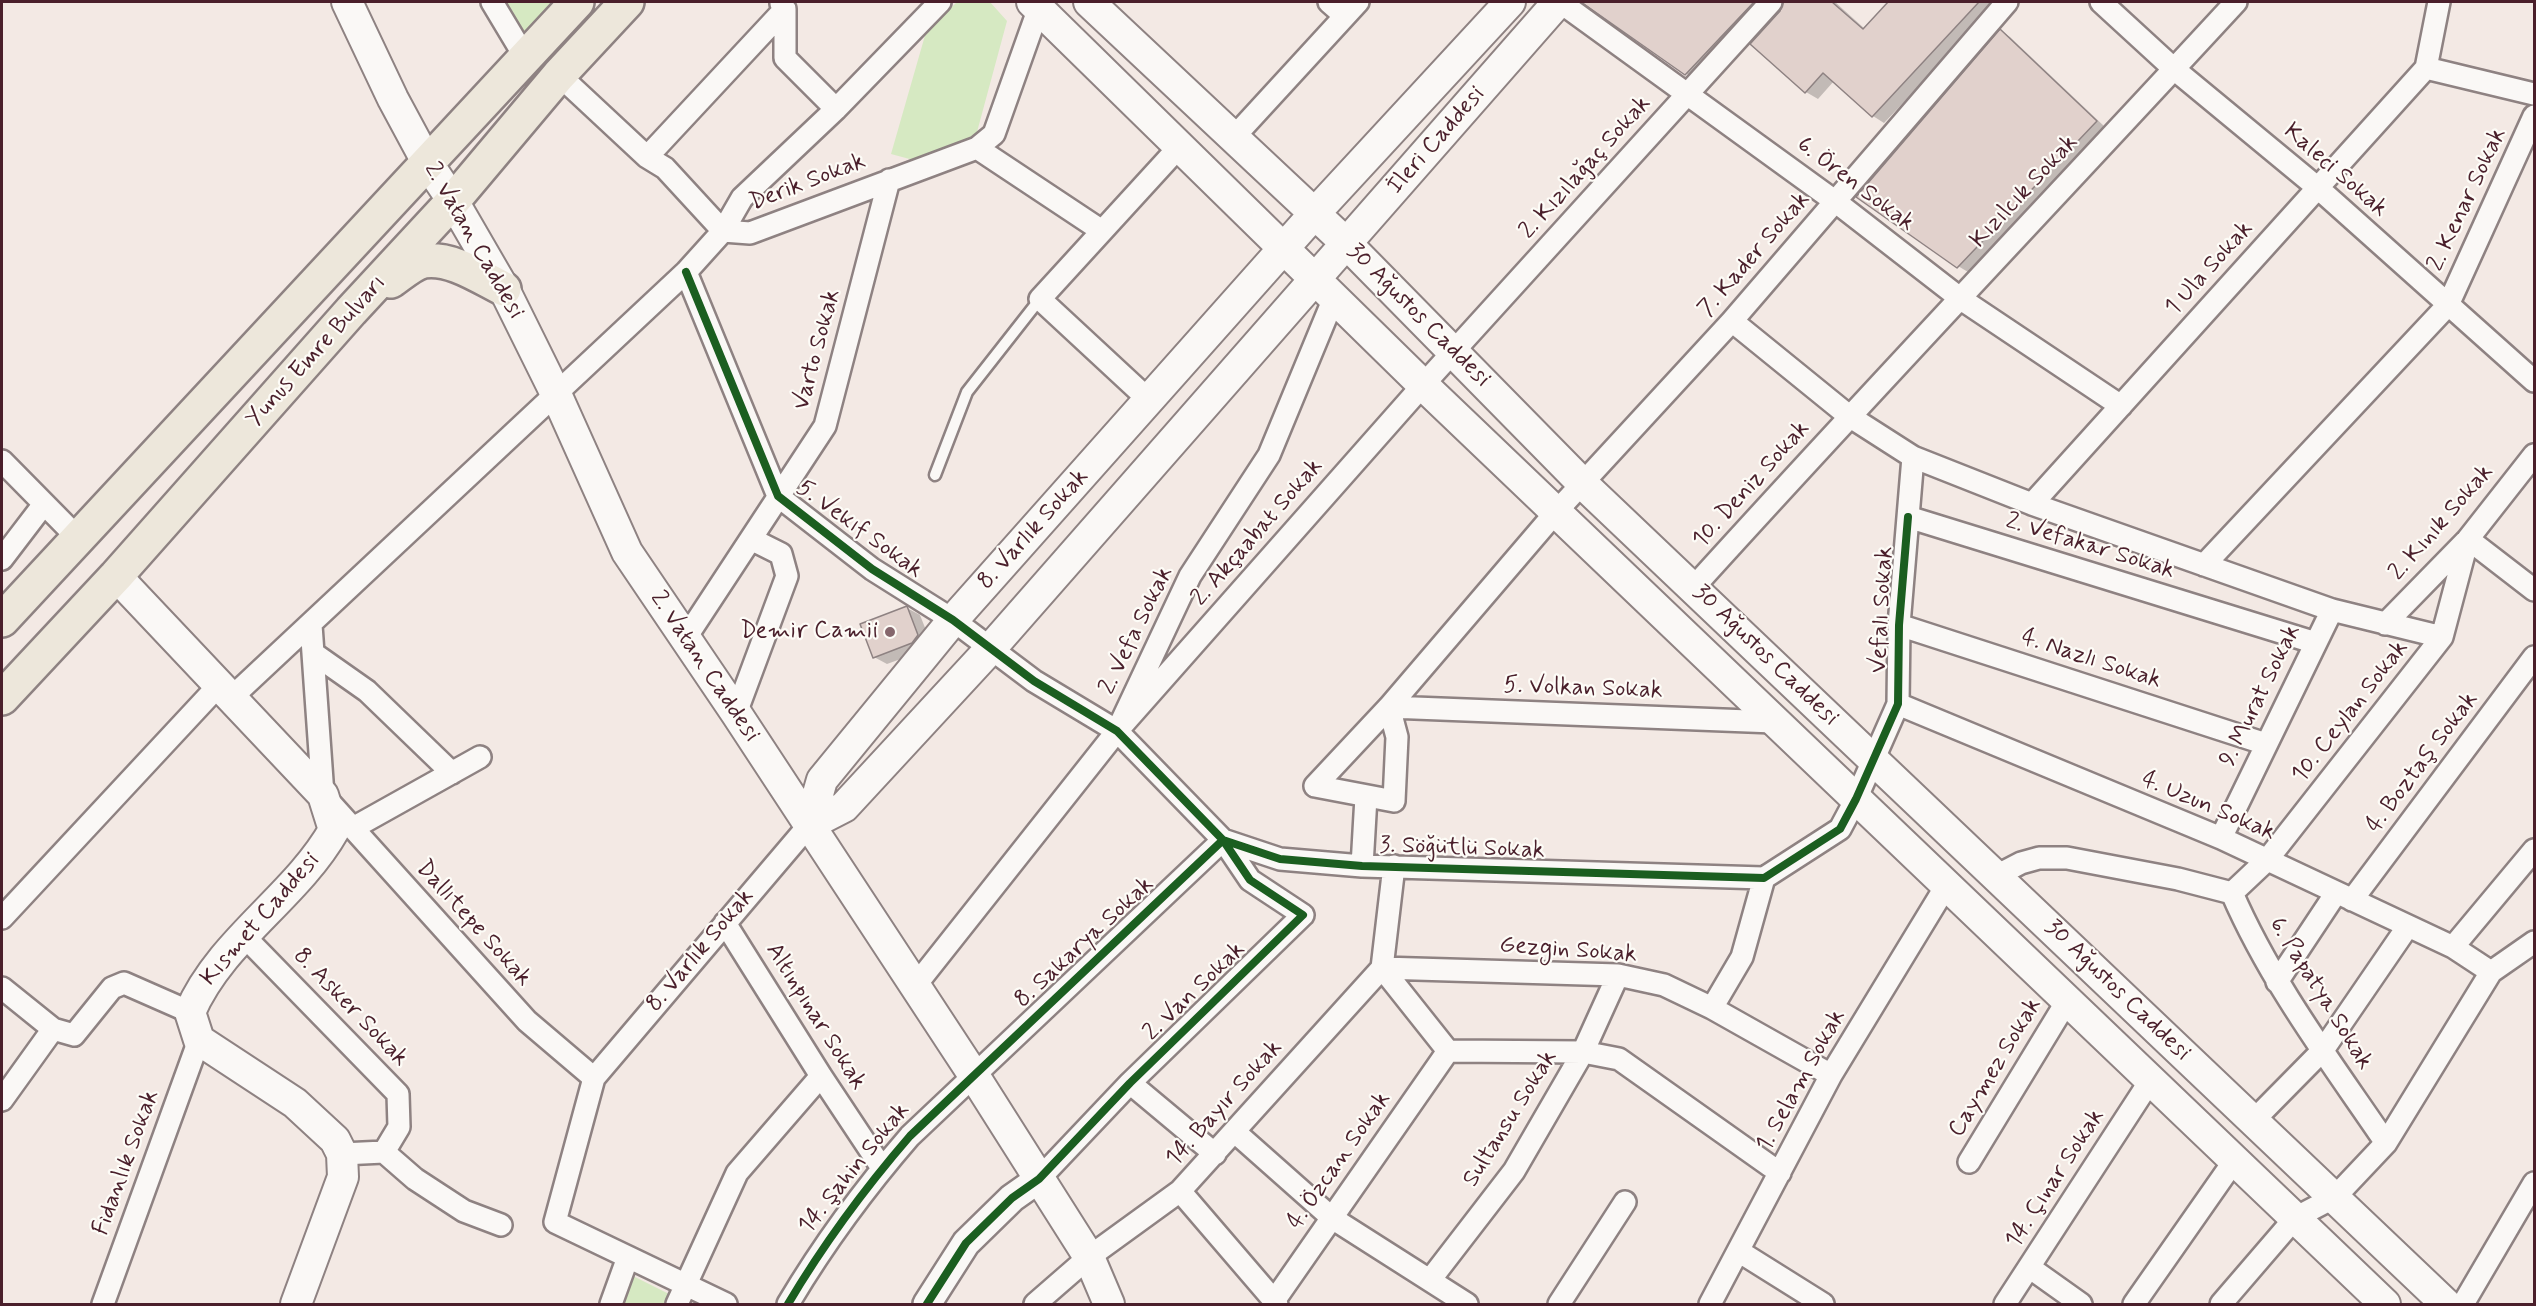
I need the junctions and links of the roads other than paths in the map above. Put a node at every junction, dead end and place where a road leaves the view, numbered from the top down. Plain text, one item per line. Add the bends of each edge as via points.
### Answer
1 (347, 2) edge
2 (492, 2) edge
3 (577, 2) edge
4 (627, 2) edge
5 (940, 2) edge
6 (1089, 2) edge
7 (1329, 2) edge
8 (1510, 2) edge
9 (1559, 2) edge
10 (1771, 2) edge
11 (2007, 2) edge
12 (2101, 2) edge
13 (2236, 2) edge
14 (2439, 2) edge
15 (1037, 4) edge
16 (782, 5) edge
17 (1352, 9) edge
18 (525, 57) junction
19 (2426, 68) junction
20 (2174, 69) junction
21 (560, 75) junction
22 (1689, 93) junction
23 (2535, 94) edge
24 (836, 109) junction
25 (2535, 116) edge
26 (1234, 137) junction
27 (1179, 147) junction
28 (977, 148) junction
29 (646, 157) junction
30 (428, 164) junction
31 (890, 180) junction
32 (2318, 188) junction
33 (453, 201) junction
34 (1836, 202) junction
35 (1315, 213) junction
36 (723, 231) junction
37 (1102, 231) junction
38 (1347, 244) junction
39 (1284, 250) junction
40 (686, 273) junction
41 (504, 289) junction
42 (1325, 289) junction
43 (1961, 299) junction
44 (1040, 300) junction
45 (2448, 305) junction
46 (351, 311) junction
47 (1732, 321) junction
48 (1438, 368) junction
49 (2535, 381) edge
50 (556, 394) junction
51 (1149, 401) junction
52 (2121, 406) junction
53 (1849, 416) junction
54 (2535, 455) edge
55 (1913, 457) junction
56 (2, 461) edge
57 (935, 475) dead end
58 (1583, 484) junction
59 (778, 496) junction
60 (44, 504) junction
61 (2032, 504) junction
62 (1555, 513) junction
63 (1908, 517) junction
64 (77, 537) junction
65 (751, 539) junction
66 (2468, 539) junction
67 (2, 559) edge
68 (2204, 565) junction
69 (116, 576) junction
70 (1693, 588) junction
71 (2535, 590) edge
72 (2332, 610) junction
73 (2, 620) edge
74 (953, 620) junction
75 (2385, 624) junction
76 (311, 625) junction
77 (1899, 625) junction
78 (2442, 637) junction
79 (685, 639) junction
80 (2316, 643) junction
81 (992, 647) junction
82 (313, 653) junction
83 (2535, 657) edge
84 (225, 692) junction
85 (2, 698) edge
86 (1898, 704) junction
87 (1389, 706) junction
88 (736, 713) junction
89 (1774, 722) junction
90 (1117, 731) junction
91 (2266, 744) junction
92 (480, 758) dead end
93 (1874, 760) junction
94 (452, 773) junction
95 (323, 795) junction
96 (1366, 797) junction
97 (1856, 800) junction
98 (809, 825) junction
99 (353, 828) junction
100 (2221, 838) junction
101 (1223, 840) junction
102 (2535, 850) edge
103 (2267, 860) junction
104 (1362, 866) junction
105 (1394, 866) junction
106 (1996, 876) junction
107 (1764, 879) junction
108 (1946, 886) junction
109 (2232, 893) junction
110 (2344, 896) junction
111 (2, 918) edge
112 (725, 924) junction
113 (2408, 926) junction
114 (244, 936) junction
115 (2535, 942) edge
116 (2453, 947) junction
117 (1382, 968) junction
118 (2491, 972) junction
119 (1618, 975) junction
120 (2277, 982) junction
121 (915, 986) junction
122 (2, 987) edge
123 (2067, 1001) junction
124 (1712, 1008) junction
125 (190, 1012) junction
126 (53, 1029) junction
127 (199, 1040) junction
128 (2323, 1050) junction
129 (1448, 1051) junction
130 (1583, 1052) junction
131 (973, 1074) junction
132 (1831, 1075) junction
133 (821, 1076) junction
134 (594, 1078) junction
135 (2150, 1080) junction
136 (1130, 1083) junction
137 (2, 1100) edge
138 (2254, 1120) junction
139 (1235, 1132) junction
140 (2386, 1143) junction
141 (384, 1152) junction
142 (342, 1154) junction
143 (1215, 1154) junction
144 (2234, 1161) junction
145 (1969, 1162) dead end
146 (882, 1168) junction
147 (1780, 1173) junction
148 (1039, 1179) junction
149 (2535, 1183) edge
150 (1180, 1191) junction
151 (2335, 1197) junction
152 (1625, 1202) dead end
153 (1332, 1218) junction
154 (2295, 1218) junction
155 (501, 1225) dead end
156 (1740, 1252) junction
157 (628, 1257) junction
158 (1089, 1257) junction
159 (2029, 1267) junction
160 (1430, 1280) junction
161 (686, 1284) junction
162 (1276, 1303) edge
163 (103, 1305) edge
164 (296, 1305) edge
165 (611, 1305) edge
166 (677, 1305) edge
167 (726, 1305) edge
168 (788, 1305) edge
169 (927, 1305) edge
170 (1035, 1305) edge
171 (1110, 1305) edge
172 (1467, 1305) edge
173 (1559, 1305) edge
174 (1710, 1305) edge
175 (1823, 1305) edge
176 (2005, 1305) edge
177 (2081, 1305) edge
178 (2134, 1305) edge
179 (2221, 1305) edge
180 (2385, 1305) edge
181 (2446, 1305) edge
182 (2463, 1305) edge

1 - 30 main road, 2. Vatan Caddesi
2 - 18 street
3 - 18 main road, Yunus Emre Bulvarı
4 - 21 main road, Yunus Emre Bulvarı
5 - 24 street
6 - 26 main road, 30 Ağustos Caddesi
7 - 17 street
8 - 35 main road, İleri Caddesi
9 - 22 street, 6. Ören Sokak
9 - 38 main road, İleri Caddesi
10 - 22 street, 2. Kızılağaç Sokak
11 - 34 street, 7. Kader Sokak
12 - 20 street, Kaleci Sokak
13 - 20 street, Kızılcık Sokak
14 - 19 street
15 - 27 main road, 30 Ağustos Caddesi
15 - 28 street, Derik Sokak via 994,134
16 - 24 street via 785,58
16 - 29 street
17 - 26 street
18 - 30 main road, Yunus Emre Bulvarı
19 - 23 street
19 - 32 street, 1 Ula Sokak
20 - 32 street, Kaleci Sokak
20 - 43 street, Kızılcık Sokak
21 - 29 street
21 - 33 main road, Yunus Emre Bulvarı
22 - 34 street, 6. Ören Sokak
22 - 48 street, 2. Kızılağaç Sokak
24 - 36 street via 742,198
25 - 45 street, 2. Kenar Sokak
26 - 35 main road, 30 Ağustos Caddesi
27 - 37 street
27 - 39 main road, 30 Ağustos Caddesi
28 - 31 street, Derik Sokak
28 - 37 street
29 - 36 street via 665,168
30 - 33 main road, 2. Vatan Caddesi
30 - 64 main road, Yunus Emre Bulvarı
31 - 36 street, Derik Sokak via 750,233
31 - 59 street, Varto Sokak via 825,426
32 - 45 street, Kaleci Sokak
32 - 52 street, 1 Ula Sokak
33 - 41 main road, 2. Vatan Caddesi
33 - 46 main road, Yunus Emre Bulvarı
34 - 43 street, 6. Ören Sokak
34 - 47 street, 7. Kader Sokak
35 - 38 main road, 30 Ağustos Caddesi
35 - 39 main road, İleri Caddesi
36 - 40 street, Derik Sokak
37 - 44 street
38 - 42 main road, İleri Caddesi
38 - 48 main road, 30 Ağustos Caddesi
39 - 42 main road, 30 Ağustos Caddesi
39 - 51 main road, 8. Varlık Sokak
40 - 50 street, Derik Sokak
40 - 59 street, 5. Vekıf Sokak
41 - 46 main road via 444,262 422,261
41 - 50 main road, 2. Vatan Caddesi
42 - 48 main road, 30 Ağustos Caddesi
42 - 81 main road, 8. Varlık Sokak
42 - 90 street, 2. Vefa Sokak via 1269,455 1190,576
43 - 52 street, 6. Ören Sokak
43 - 53 street, Kızılcık Sokak
44 - 51 street
44 - 57 lane via 967,392
45 - 49 street, Kaleci Sokak
45 - 68 street, 2. Kenar Sokak
46 - 69 main road, Yunus Emre Bulvarı
47 - 53 street
47 - 58 street, 7. Kader Sokak
48 - 58 main road, 30 Ağustos Caddesi
48 - 62 main road, 30 Ağustos Caddesi
48 - 90 street, 2. Akçaabat Sokak
50 - 76 street, Derik Sokak
50 - 79 main road, 2. Vatan Caddesi via 627,552
51 - 74 main road, 8. Varlık Sokak
52 - 61 street, 1 Ula Sokak
53 - 55 street
53 - 70 street, 10. Deniz Sokak
54 - 66 street, 2. Kınık Sokak
55 - 61 street
55 - 63 street
56 - 60 street
58 - 62 street
58 - 70 main road, 30 Ağustos Caddesi
59 - 65 street, Varto Sokak
59 - 74 street, 5. Vekıf Sokak via 872,569
60 - 64 street
60 - 67 street
61 - 68 street
62 - 87 street
62 - 89 main road, 30 Ağustos Caddesi
63 - 77 street, Vefalı Sokak
63 - 80 street, 2. Vefakar Sokak
64 - 73 main road, Yunus Emre Bulvarı
65 - 79 street, Varto Sokak
65 - 88 street via 781,554 787,576
66 - 71 street
66 - 75 street, 2. Kınık Sokak
66 - 78 street, 10. Ceylan Sokak
68 - 72 street
69 - 84 main road, Kısmet Caddesi
69 - 85 main road, Yunus Emre Bulvarı
70 - 93 main road, 30 Ağustos Caddesi
72 - 75 street
72 - 80 street, 9. Murat Sokak
74 - 81 street, 5. Vekıf Sokak
74 - 98 main road, 8. Varlık Sokak via 822,780
75 - 78 street
76 - 82 street
76 - 84 street, Derik Sokak
77 - 86 street, Vefalı Sokak
77 - 91 street, 4. Nazlı Sokak
78 - 103 street, 10. Ceylan Sokak
79 - 88 main road, 2. Vatan Caddesi
80 - 91 street, 9. Murat Sokak
81 - 90 street, 5. Vekıf Sokak via 1034,681
81 - 98 main road, 8. Varlık Sokak via 844,807
82 - 94 street via 367,691
82 - 95 street
83 - 110 street, 4. Boztaş Sokak
84 - 95 main road, Kısmet Caddesi
84 - 111 street, Derik Sokak
86 - 93 street
86 - 100 street, 4. Uzun Sokak
87 - 89 street, 5. Volkan Sokak
87 - 96 street via 1397,737 1394,801
87 - 96 street via 1315,786
88 - 98 main road, 2. Vatan Caddesi
89 - 97 main road, 30 Ağustos Caddesi
90 - 101 street, 3. Söğütlü Sokak
90 - 121 street, 2. Vefa Sokak
91 - 100 street, 9. Murat Sokak
92 - 94 street
93 - 97 street
93 - 106 main road, 30 Ağustos Caddesi
94 - 99 street
95 - 99 street, Dallıtepe Sokak
95 - 114 main road, Kısmet Caddesi via 334,830 322,850
96 - 104 street
97 - 107 street via 1840,829
97 - 108 main road, 30 Ağustos Caddesi
98 - 112 street, 8. Varlık Sokak
98 - 121 main road, 2. Vatan Caddesi
99 - 134 street, Dallıtepe Sokak via 526,1021
100 - 103 street, 4. Uzun Sokak
101 - 104 street, 3. Söğütlü Sokak via 1280,859
101 - 131 street, 8. Sakarya Sokak
101 - 136 street, 2. Van Sokak via 1250,880 1303,915
102 - 116 street
103 - 109 street, 10. Ceylan Sokak
103 - 110 street, 4. Uzun Sokak
104 - 105 street, 3. Söğütlü Sokak
105 - 107 street, 3. Söğütlü Sokak
105 - 117 street
106 - 109 street via 2039,858 2067,858
106 - 138 main road, 30 Ağustos Caddesi
107 - 124 street via 1742,957
108 - 123 main road, 30 Ağustos Caddesi
108 - 132 street, 1. Selam Sokak
109 - 120 street, 6. Papatya Sokak
110 - 113 street, 4. Uzun Sokak
110 - 120 street, 4. Boztaş Sokak
112 - 133 street, Altınpınar Sokak
112 - 134 street, 8. Varlık Sokak
113 - 116 street, 4. Uzun Sokak
113 - 128 street
114 - 125 main road, Kısmet Caddesi via 200,989
114 - 141 street, 8. Asker Sokak via 398,1094 399,1127
115 - 118 street
116 - 118 street, 4. Uzun Sokak
117 - 119 street, Gezgin Sokak
117 - 129 street
117 - 139 street, 14. Bayır Sokak
118 - 140 street
119 - 124 street, Gezgin Sokak via 1664,985
119 - 130 street, Sultansu Sokak
120 - 128 street, 6. Papatya Sokak
121 - 131 main road, 2. Vatan Caddesi
122 - 126 street
123 - 135 main road, 30 Ağustos Caddesi
123 - 145 street, Caymez Sokak
124 - 132 street, Gezgin Sokak
125 - 126 street via 124,983 112,988 74,1035
125 - 127 main road, Kısmet Caddesi
126 - 137 street
127 - 142 main road via 295,1103 335,1140
127 - 163 street, Fidanlık Sokak
128 - 138 street
128 - 140 street, 6. Papatya Sokak
129 - 130 street
129 - 153 street, 4. Özcan Sokak
130 - 147 street via 1619,1059
130 - 160 street, Sultansu Sokak via 1514,1171
131 - 146 street, 14. Şahin Sokak
131 - 148 main road, 2. Vatan Caddesi
132 - 147 street, 1. Selam Sokak
133 - 146 street, Altınpınar Sokak
133 - 161 street via 737,1173
134 - 157 street via 555,1222
135 - 144 main road, 30 Ağustos Caddesi
135 - 159 street, 14. Çınar Sokak
136 - 143 street
136 - 148 street, 2. Van Sokak
138 - 151 main road, 30 Ağustos Caddesi
139 - 143 street, 14. Bayır Sokak
139 - 153 street
140 - 151 street
141 - 142 street
141 - 155 street via 464,1211
142 - 164 main road via 343,1177
143 - 150 street, 14. Bayır Sokak
144 - 154 main road, 30 Ağustos Caddesi
144 - 178 street
146 - 168 street, 14. Şahin Sokak via 809,1268
147 - 156 street, 1. Selam Sokak
148 - 158 main road, 2. Vatan Caddesi
148 - 169 street via 1012,1198 966,1243
149 - 182 street
150 - 158 street, 14. Bayır Sokak
150 - 162 street
151 - 154 street
151 - 181 main road, 30 Ağustos Caddesi
152 - 173 street
153 - 160 street
153 - 162 street, 4. Özcan Sokak
154 - 179 street
154 - 180 main road, 30 Ağustos Caddesi
156 - 174 street, 1. Selam Sokak
156 - 175 street
157 - 161 street
157 - 165 street
158 - 170 street, 14. Bayır Sokak
158 - 171 main road, 2. Vatan Caddesi
159 - 176 street, 14. Çınar Sokak
159 - 177 street
160 - 172 street
161 - 166 street
161 - 167 street

